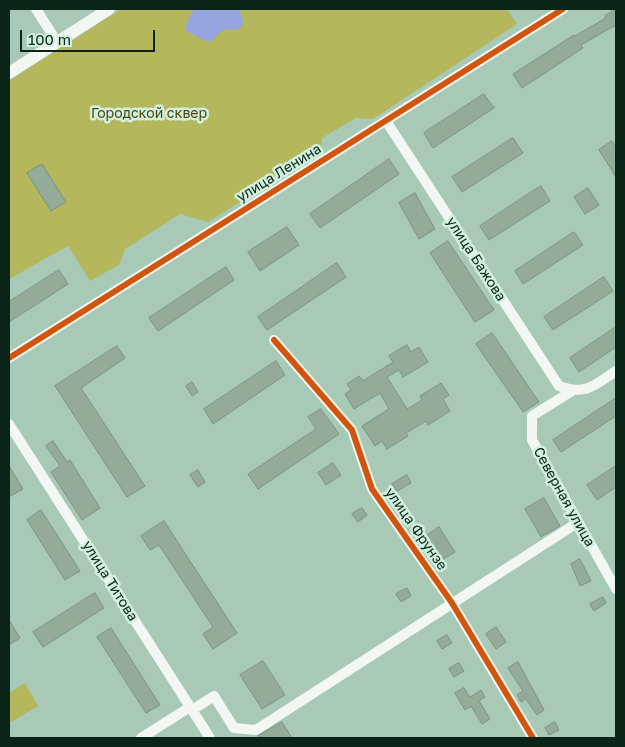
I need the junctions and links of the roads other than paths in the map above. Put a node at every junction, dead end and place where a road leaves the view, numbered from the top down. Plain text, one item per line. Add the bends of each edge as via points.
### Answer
1 (36, 9) edge
2 (109, 9) edge
3 (563, 9) edge
4 (56, 42) junction
5 (9, 73) edge
6 (386, 121) junction
7 (274, 340) dead end
8 (9, 358) edge
9 (616, 371) edge
10 (572, 391) junction
11 (9, 424) edge
12 (577, 523) junction
13 (616, 589) edge
14 (452, 603) junction
15 (191, 708) junction
16 (141, 738) edge
17 (210, 738) edge
18 (533, 738) edge

1 - 4 street
2 - 4 main road
3 - 6 street, улица Ленина
4 - 5 main road
6 - 8 street, улица Ленина
6 - 10 street, улица Бажова via 559,386
7 - 14 street, улица Фрунзе via 352,430 372,489
9 - 10 street via 592,387
10 - 12 street, Северная улица via 532,416 532,440
11 - 15 street, улица Титова
12 - 13 street, Северная улица
12 - 14 street
14 - 15 street via 256,730 234,728 214,696
14 - 18 street, улица Фрунзе
15 - 16 street
15 - 17 street, улица Титова

